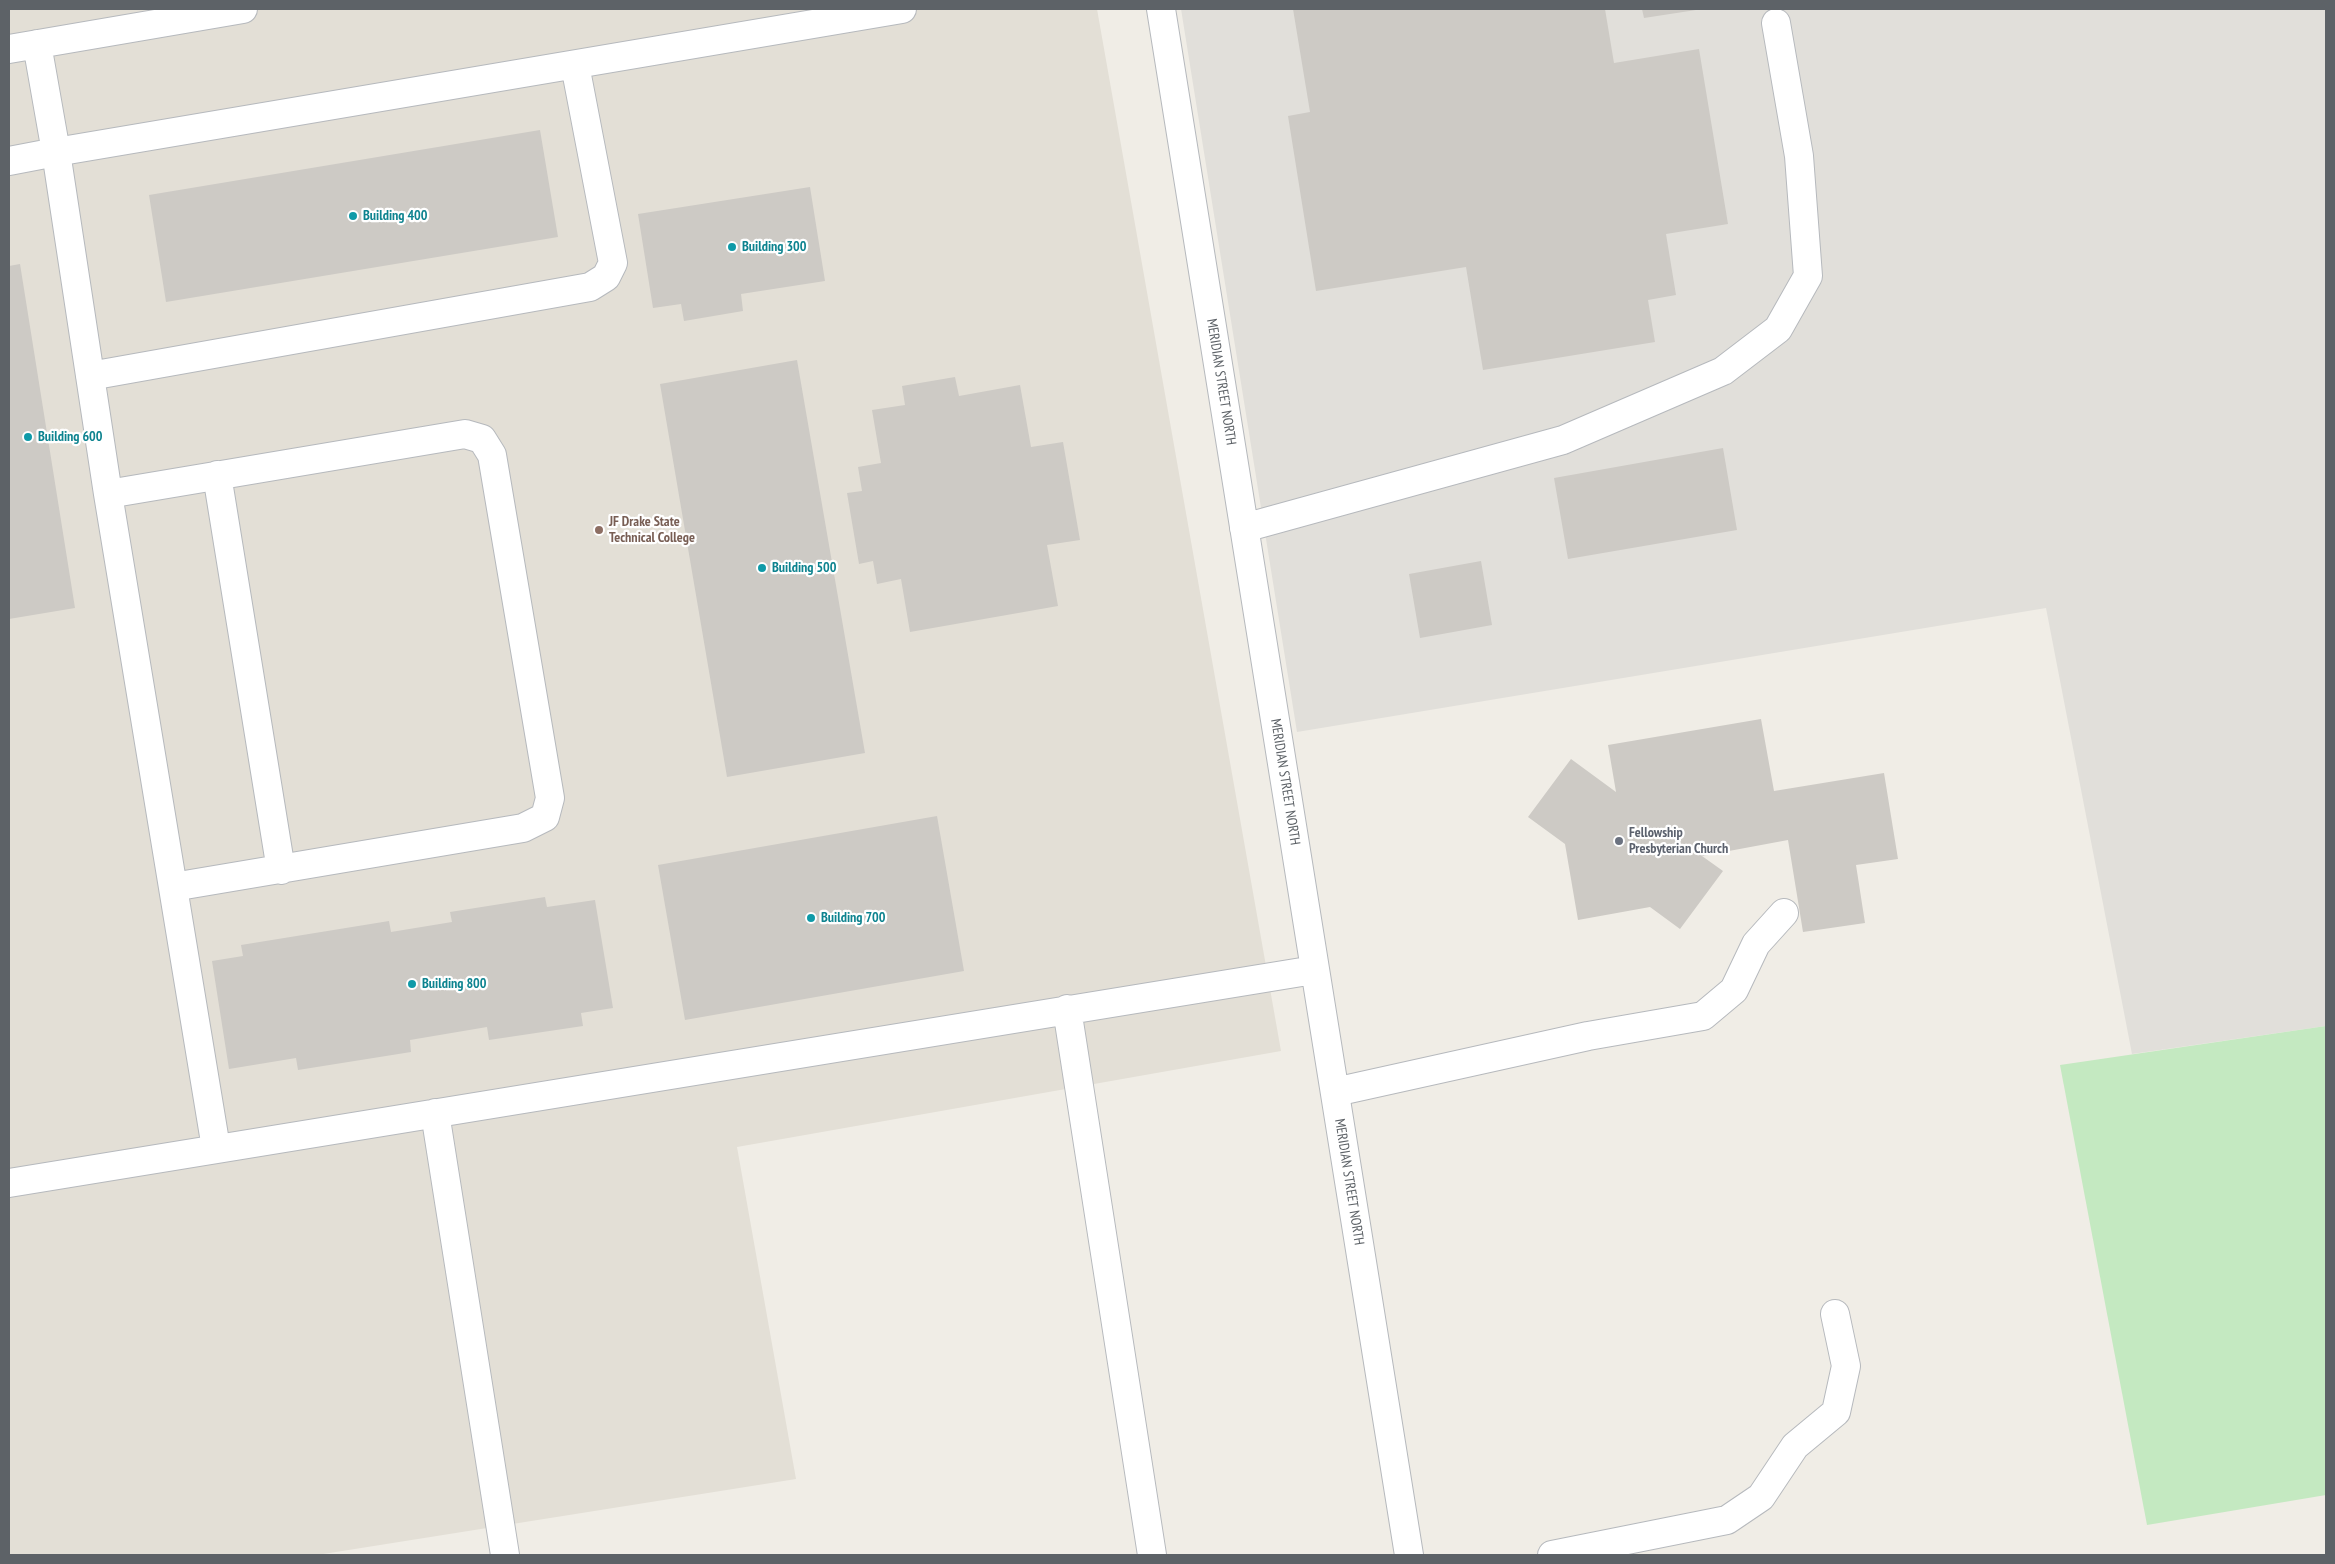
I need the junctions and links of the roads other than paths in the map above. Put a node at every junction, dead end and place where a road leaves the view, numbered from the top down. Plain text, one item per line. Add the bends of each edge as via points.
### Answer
1 (243, 9) edge
2 (1161, 9) edge
3 (885, 10) edge
4 (798, 18) edge
5 (1776, 23) dead end
6 (37, 44) junction
7 (9, 49) edge
8 (575, 65) junction
9 (56, 152) junction
10 (9, 161) edge
11 (90, 376) junction
12 (217, 475) junction
13 (108, 494) junction
14 (1244, 528) junction
15 (281, 870) junction
16 (173, 887) junction
17 (1784, 913) dead end
18 (1314, 970) junction
19 (1067, 1009) junction
20 (1335, 1092) junction
21 (435, 1113) junction
22 (216, 1148) junction
23 (9, 1184) edge
24 (1834, 1314) dead end
25 (505, 1555) edge
26 (1152, 1555) edge
27 (1409, 1555) edge
28 (1552, 1555) edge

1 - 6 street
2 - 14 street, MERIDIAN STREET NORTH
3 - 4 street
4 - 8 street
5 - 14 street via 1799,156 1808,276 1778,329 1723,371 1563,440
6 - 7 street
6 - 9 street
8 - 9 street
8 - 11 street via 613,263 606,278 590,287
9 - 10 street
9 - 11 street
11 - 13 street
12 - 13 street
12 - 15 street
12 - 15 street via 465,434 482,439 492,455 550,798 545,817 523,828
13 - 16 street
14 - 18 street, MERIDIAN STREET NORTH
15 - 16 street
16 - 22 street
17 - 20 street via 1756,944 1734,990 1703,1016 1588,1036
18 - 19 street
18 - 20 street, MERIDIAN STREET NORTH
19 - 21 street
19 - 26 street
20 - 27 street, MERIDIAN STREET NORTH
21 - 22 street
21 - 25 street
22 - 23 street
24 - 28 street via 1846,1366 1836,1412 1795,1446 1761,1496 1728,1520

